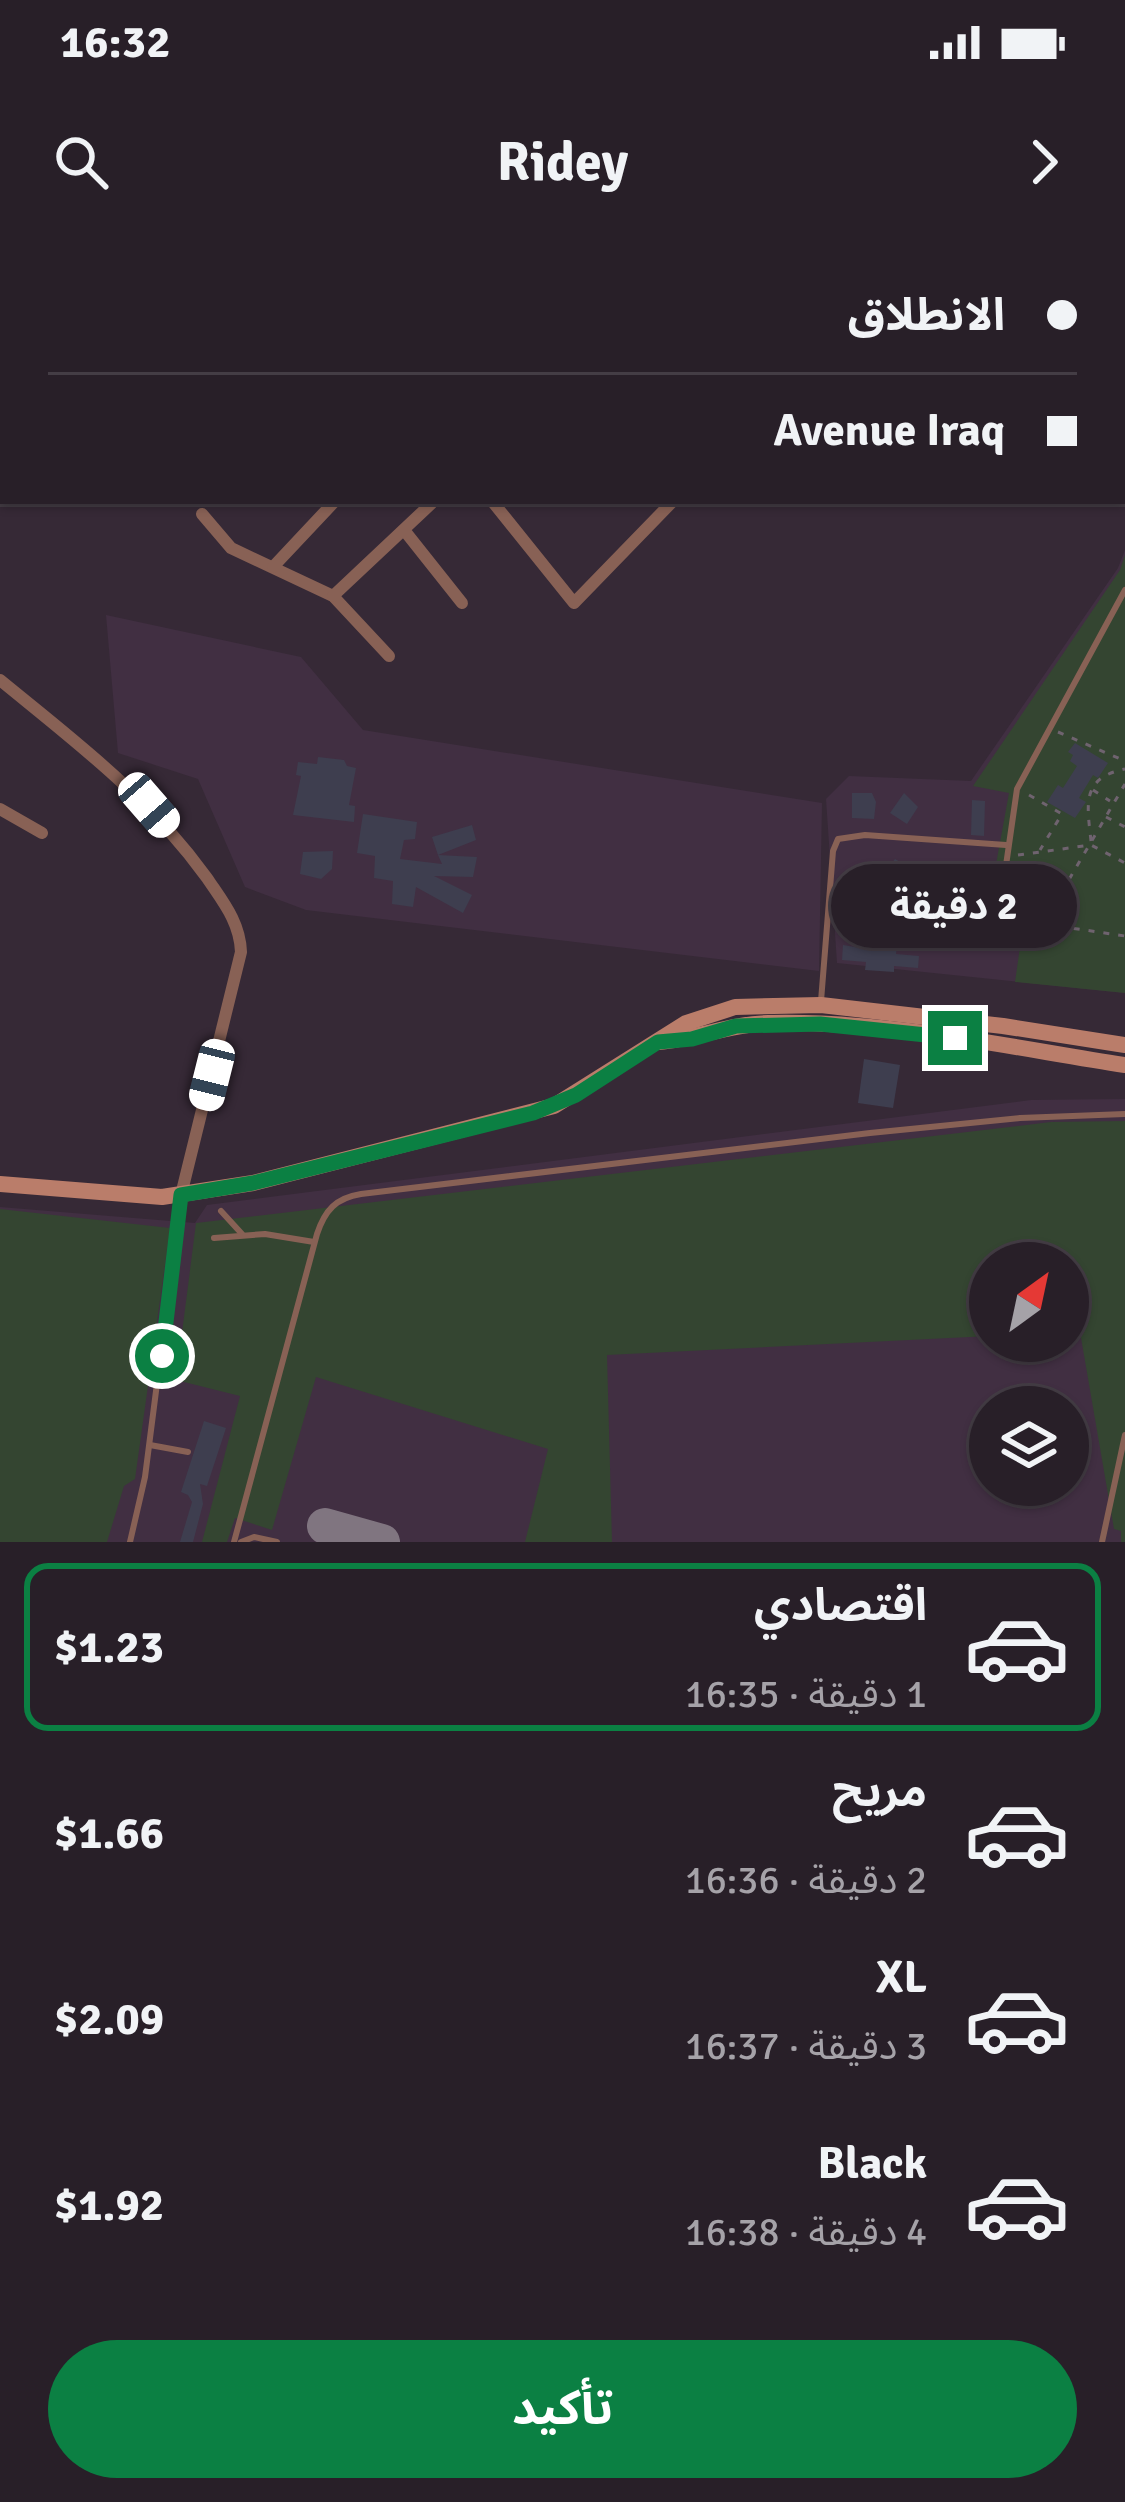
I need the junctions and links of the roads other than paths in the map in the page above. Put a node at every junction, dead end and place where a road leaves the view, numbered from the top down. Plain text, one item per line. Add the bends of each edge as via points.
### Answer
1 (332, 504) edge
2 (431, 504) edge
3 (494, 504) edge
4 (670, 504) edge
5 (202, 514) dead end
6 (404, 530) junction
7 (273, 567) junction
8 (1125, 590) edge
9 (333, 596) junction
10 (462, 603) dead end
11 (389, 656) dead end
12 (0, 680) edge
13 (0, 809) edge
14 (43, 833) dead end
15 (1006, 845) junction
16 (997, 924) road end
17 (821, 1005) junction
18 (658, 1042) junction
19 (1125, 1046) edge
20 (1125, 1065) edge
21 (1125, 1114) edge
22 (0, 1184) edge
23 (181, 1195) junction
24 (220, 1211) dead end
25 (242, 1234) junction
26 (214, 1238) dead end
27 (314, 1242) junction
28 (1125, 1435) edge
29 (150, 1445) junction
30 (188, 1452) dead end
31 (130, 1542) edge
32 (237, 1542) edge
33 (278, 1542) edge
34 (1102, 1542) edge

1 - 7 street
2 - 6 street
3 - 4 street via 574,603
5 - 7 street via 221,541
6 - 9 street
6 - 10 street
7 - 9 street
8 - 15 lane via 1020,781
9 - 11 street
12 - 23 street via 149,805 241,935
13 - 14 street
15 - 16 lane
15 - 17 lane via 838,839
17 - 18 street via 721,1010
17 - 19 street
18 - 20 street via 752,1024 820,1024
18 - 23 street via 533,1113
21 - 27 lane via 870,1133 349,1196 328,1209
22 - 23 street
23 - 29 lane
24 - 25 lane
25 - 26 lane
25 - 27 lane
27 - 32 lane
28 - 34 lane
29 - 30 lane
29 - 31 lane
32 - 33 lane

